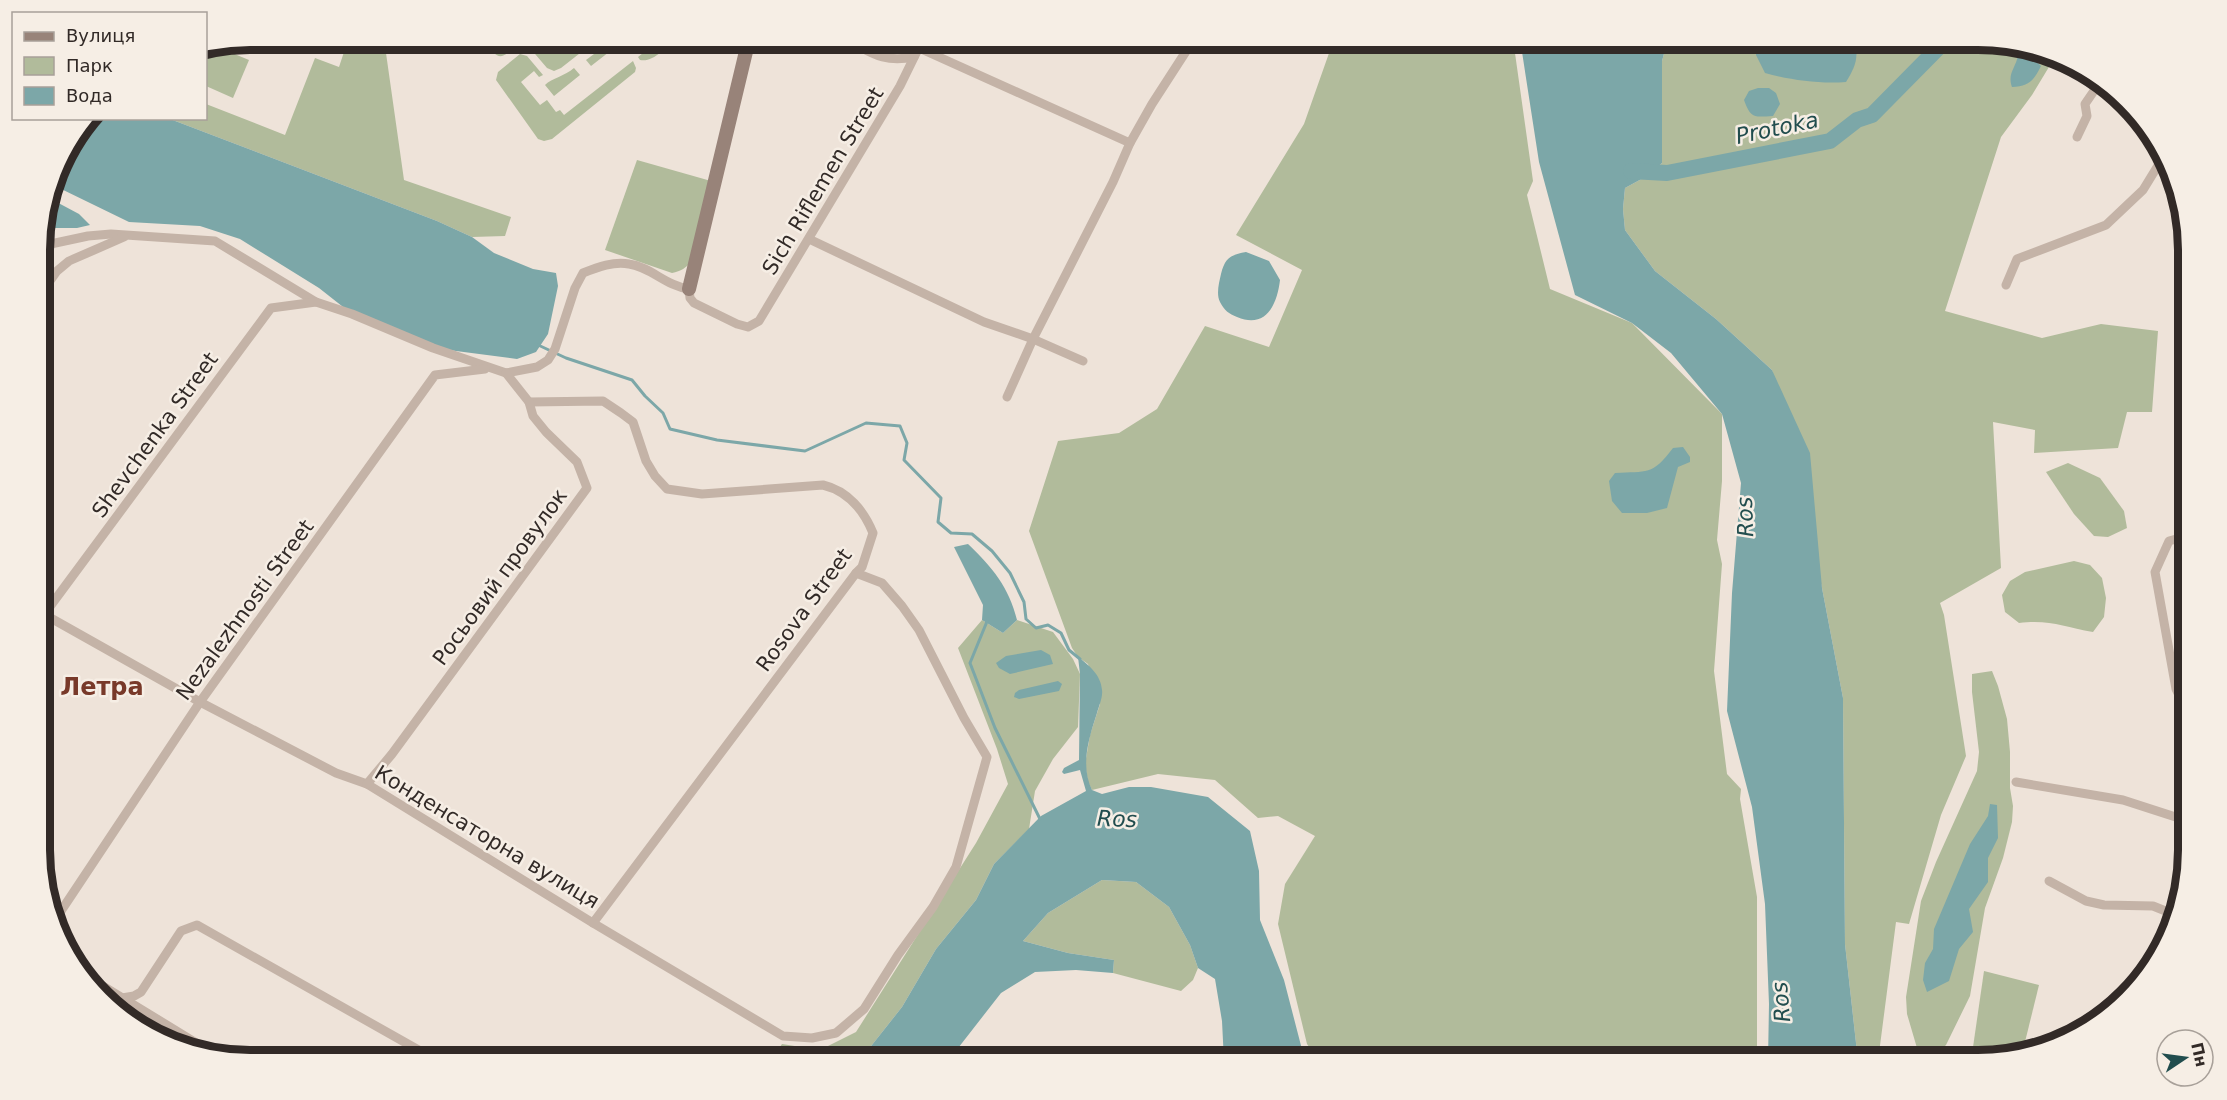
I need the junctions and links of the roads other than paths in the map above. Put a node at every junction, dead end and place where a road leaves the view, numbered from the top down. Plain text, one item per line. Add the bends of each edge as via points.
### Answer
1 (745, 50) edge
2 (868, 50) edge
3 (918, 50) edge
4 (936, 50) edge
5 (1187, 50) edge
6 (914, 57) junction
7 (2096, 88) edge
8 (2077, 137) dead end
9 (1130, 143) junction
10 (2159, 165) edge
11 (126, 236) junction
12 (809, 239) junction
13 (50, 245) edge
14 (50, 281) edge
15 (2006, 285) dead end
16 (689, 289) junction
17 (316, 302) junction
18 (1033, 339) junction
19 (1083, 362) dead end
20 (490, 369) junction
21 (506, 373) junction
22 (1007, 397) dead end
23 (529, 402) junction
24 (2178, 538) edge
25 (856, 573) junction
26 (50, 604) edge
27 (50, 619) edge
28 (2178, 693) edge
29 (200, 702) junction
30 (2016, 782) dead end
31 (367, 784) junction
32 (2178, 818) edge
33 (2049, 881) dead end
34 (2167, 912) edge
35 (60, 913) edge
36 (593, 923) junction
37 (103, 986) edge
38 (122, 998) junction
39 (196, 1043) edge
40 (419, 1050) edge

1 - 16 street
2 - 6 street, Sich Riflemen Street via 887,59
3 - 6 street, Sich Riflemen Street
4 - 9 street
5 - 9 street
6 - 12 street, Sich Riflemen Street
7 - 8 street via 2085,104 2087,116
9 - 18 street
10 - 15 street via 2143,190 2106,225 2017,259
11 - 13 street via 88,236
11 - 14 street via 69,261
11 - 17 street via 215,241
12 - 16 street, Sich Riflemen Street via 759,321 748,327 694,303
12 - 18 street via 984,322
16 - 21 street via 678,288 631,264 616,263 584,273 574,288 552,353 537,367
17 - 20 street
17 - 26 street, Shevchenka Street via 271,308
18 - 19 street
18 - 22 street
20 - 21 street
20 - 29 street, Nezalezhnosti Street via 435,375
21 - 23 street, Росьовий провулок
23 - 25 street, Rosova Street via 603,401 633,422 646,461 667,489 702,494 834,487 855,503 873,533 862,567
23 - 31 street, Росьовий провулок via 533,416 546,432 578,462 587,488
24 - 28 street via 2169,541 2155,572
25 - 36 street, Rosova Street
25 - 36 street, Конденсаторна вулиця via 882,583 908,614 987,757 956,867 864,1009 836,1033 812,1038 783,1036
27 - 29 street, Конденсаторна вулиця
29 - 31 street, Конденсаторна вулиця via 336,773
29 - 35 street, Nezalezhnosti Street
30 - 32 street via 2123,800
31 - 36 street, Конденсаторна вулиця
33 - 34 street via 2086,901 2153,906
37 - 38 street
38 - 39 street
38 - 40 street via 141,992 181,931 197,925

